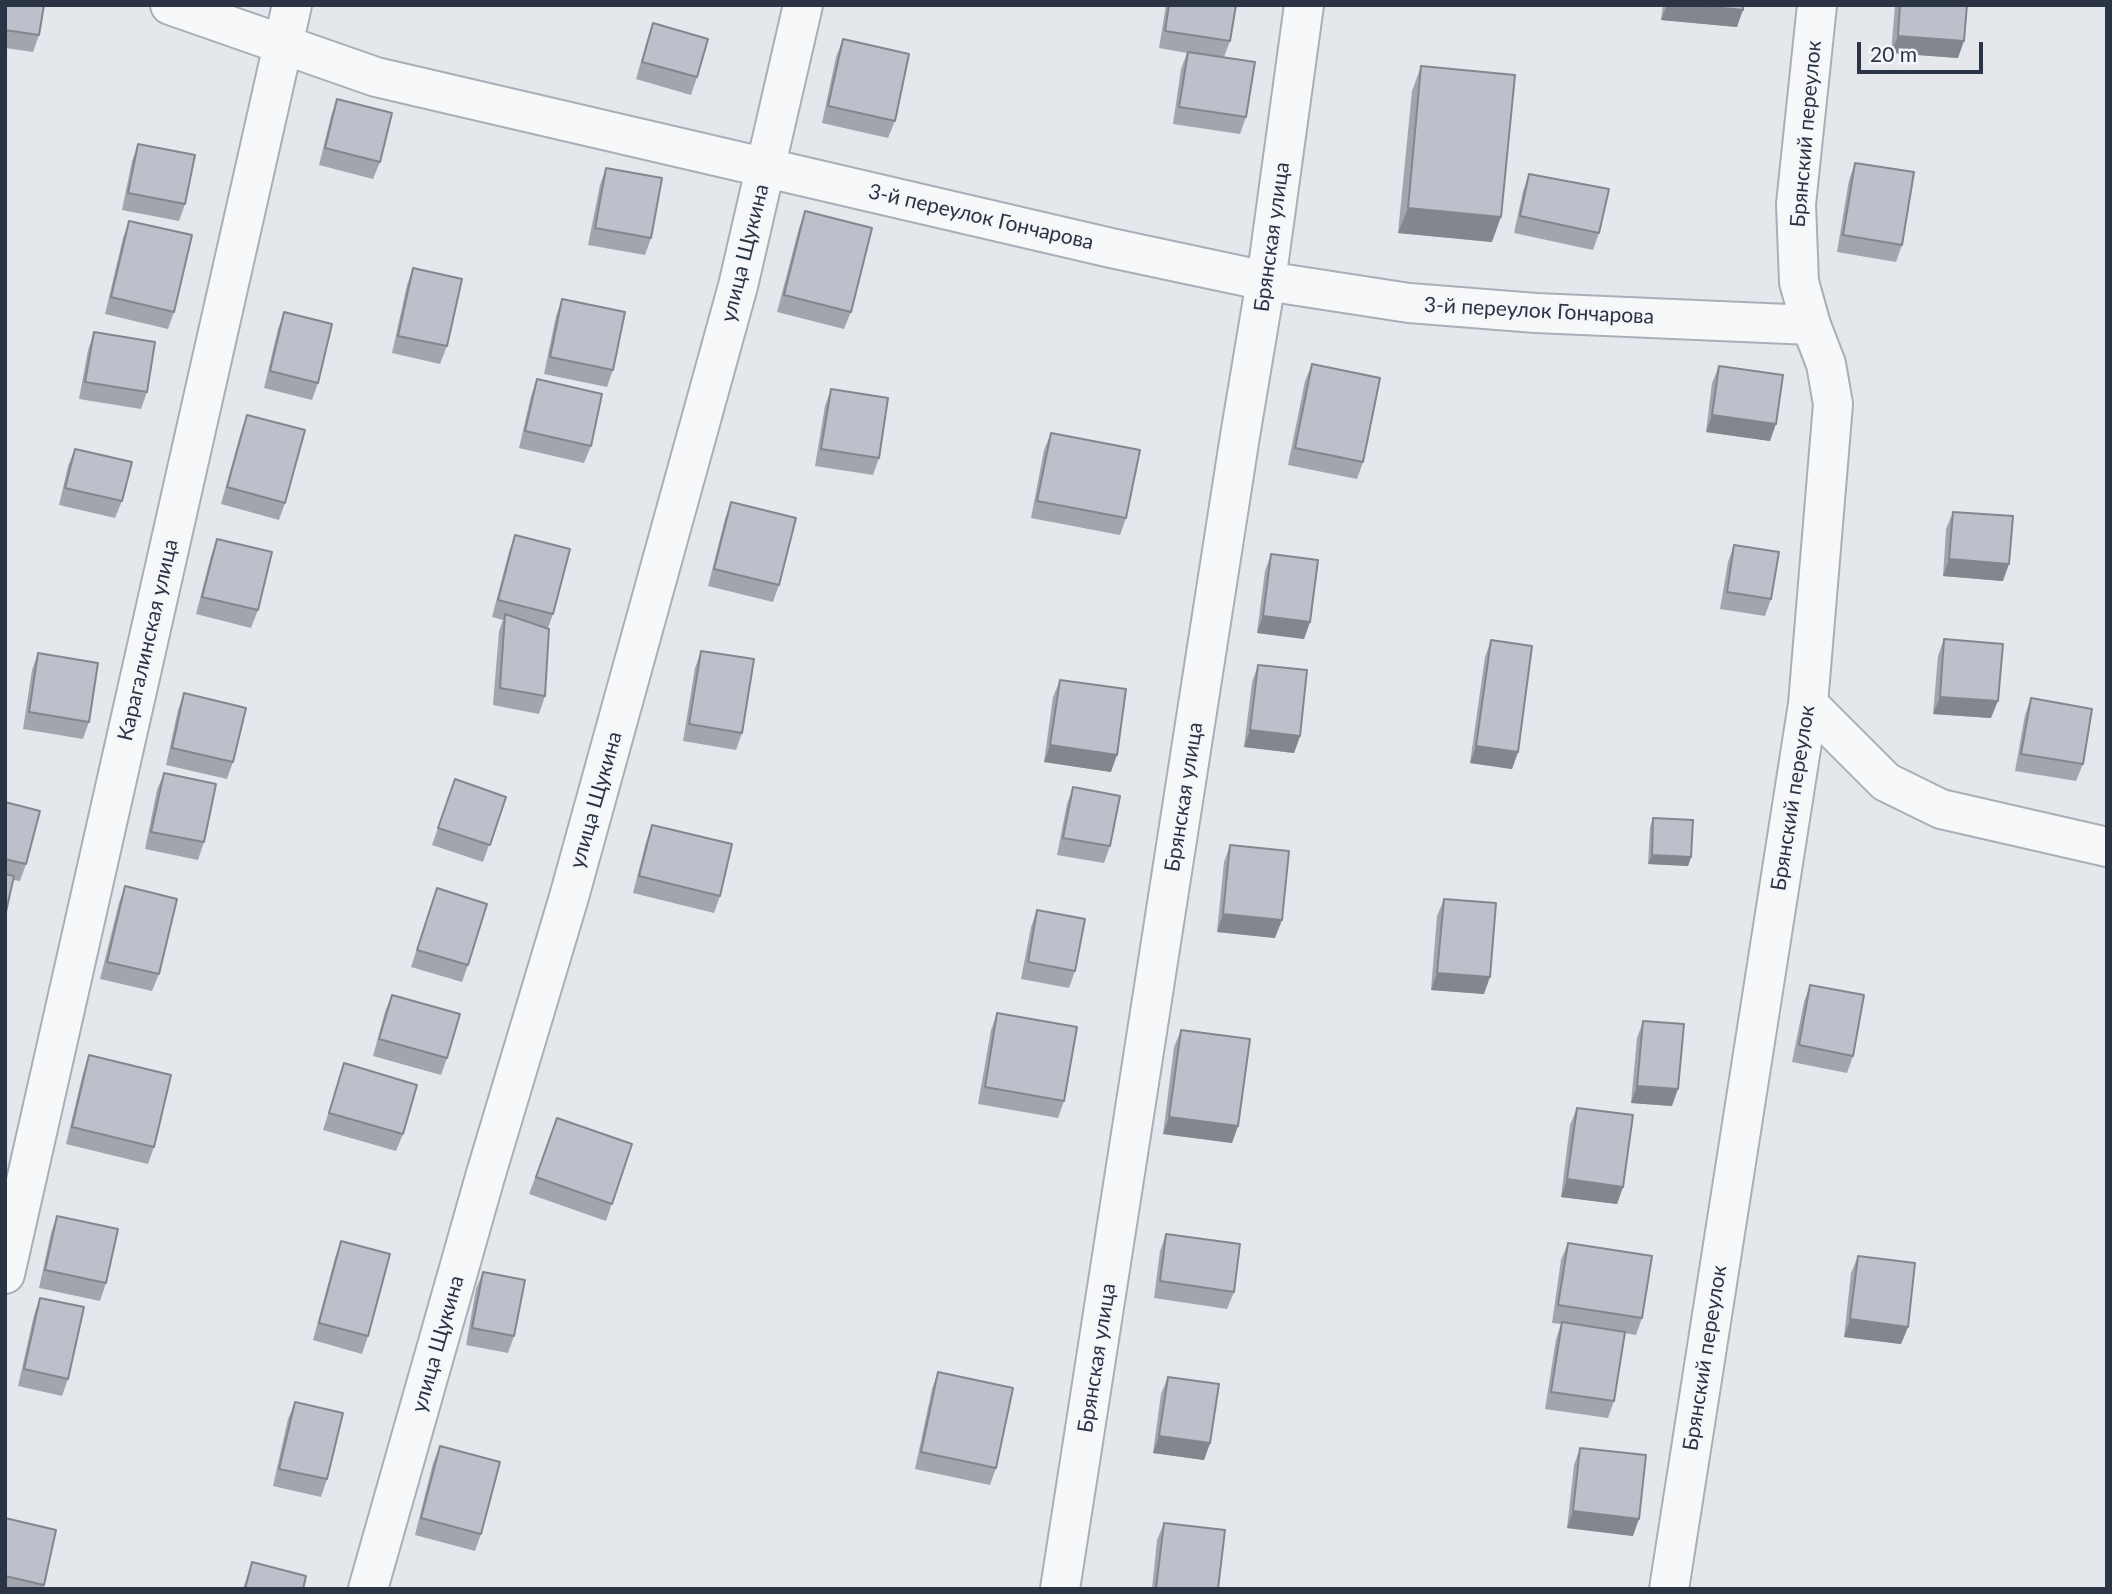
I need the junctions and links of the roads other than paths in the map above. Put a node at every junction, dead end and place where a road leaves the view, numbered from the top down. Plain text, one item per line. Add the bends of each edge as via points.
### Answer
1 (170, 5) edge
2 (292, 5) edge
3 (803, 5) edge
4 (1304, 5) edge
5 (1817, 5) edge
6 (281, 46) junction
7 (766, 166) junction
8 (1266, 281) junction
9 (1811, 325) junction
10 (1808, 704) junction
11 (2107, 847) edge
12 (5, 1275) edge
13 (368, 1589) edge
14 (1060, 1589) edge
15 (1669, 1589) edge

1 - 6 street, 3-й переулок Гончарова
2 - 6 street, Карагалинская улица
3 - 7 street, улица Щукина
4 - 8 street, Брянская улица
5 - 9 street, Брянский переулок via 1796,204 1799,282
6 - 7 street, 3-й переулок Гончарова via 376,77
6 - 12 street, Карагалинская улица
7 - 8 street, 3-й переулок Гончарова
7 - 13 street, улица Щукина via 738,286 569,897
8 - 9 street, 3-й переулок Гончарова via 1434,305
8 - 14 street, Брянская улица
9 - 10 street, Брянский переулок via 1826,364 1833,404
10 - 11 street via 1886,782 1930,804
10 - 15 street, Брянский переулок

